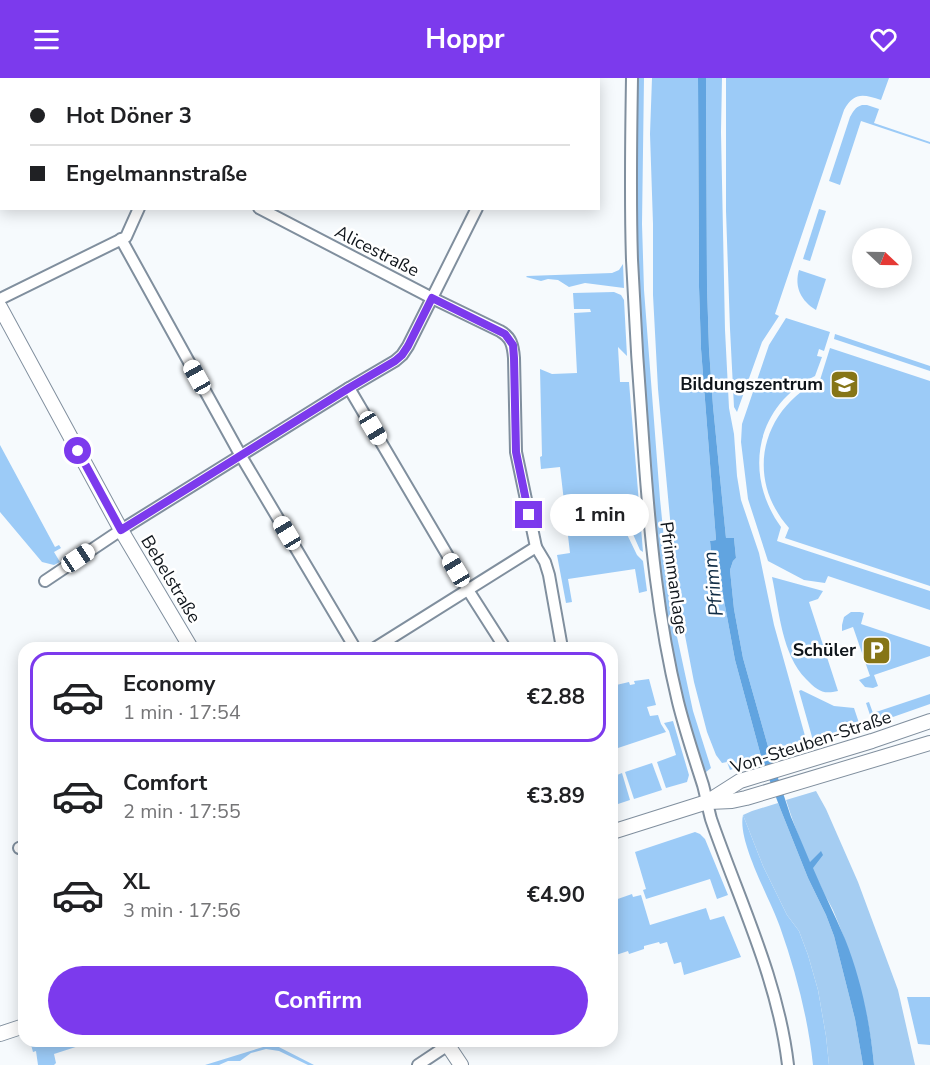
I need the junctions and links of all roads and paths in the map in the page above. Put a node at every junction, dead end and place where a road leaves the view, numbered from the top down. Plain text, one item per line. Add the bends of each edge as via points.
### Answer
1 (632, 78) edge
2 (138, 210) edge
3 (263, 210) edge
4 (476, 210) edge
5 (121, 239) junction
6 (432, 298) junction
7 (0, 299) edge
8 (0, 307) edge
9 (349, 388) junction
10 (241, 456) junction
11 (121, 530) junction
12 (536, 547) junction
13 (45, 581) dead end
14 (468, 590) junction
15 (188, 642) edge
16 (351, 642) edge
17 (385, 642) edge
18 (501, 642) edge
19 (561, 642) edge
20 (930, 722) edge
21 (930, 743) edge
22 (706, 802) junction
23 (618, 830) edge
24 (18, 1028) edge
25 (0, 1034) edge
26 (442, 1047) edge
27 (450, 1047) edge
28 (418, 1065) edge
29 (461, 1065) edge
30 (788, 1065) edge

1 - 22 street, Pfrimmanlage via 632,258 653,556 672,672
2 - 5 street via 126,237
3 - 6 street, Alicestraße
4 - 6 street
5 - 7 street
5 - 10 street
6 - 9 street via 402,355
6 - 12 street, Alicestraße via 511,340 516,452
8 - 11 street, Bebelstraße
9 - 10 street
9 - 14 street
10 - 11 street
10 - 16 street
11 - 13 street
11 - 15 street, Bebelstraße
12 - 14 street
12 - 19 street via 549,575
14 - 17 street
14 - 18 street
20 - 22 street, Von-Steuben-Straße via 740,781
21 - 22 street, Von-Steuben-Straße via 746,798
22 - 23 street, Von-Steuben-Straße
22 - 30 street, Pfrimmanlage via 753,928 778,1012
24 - 25 street
26 - 28 street
27 - 29 street

